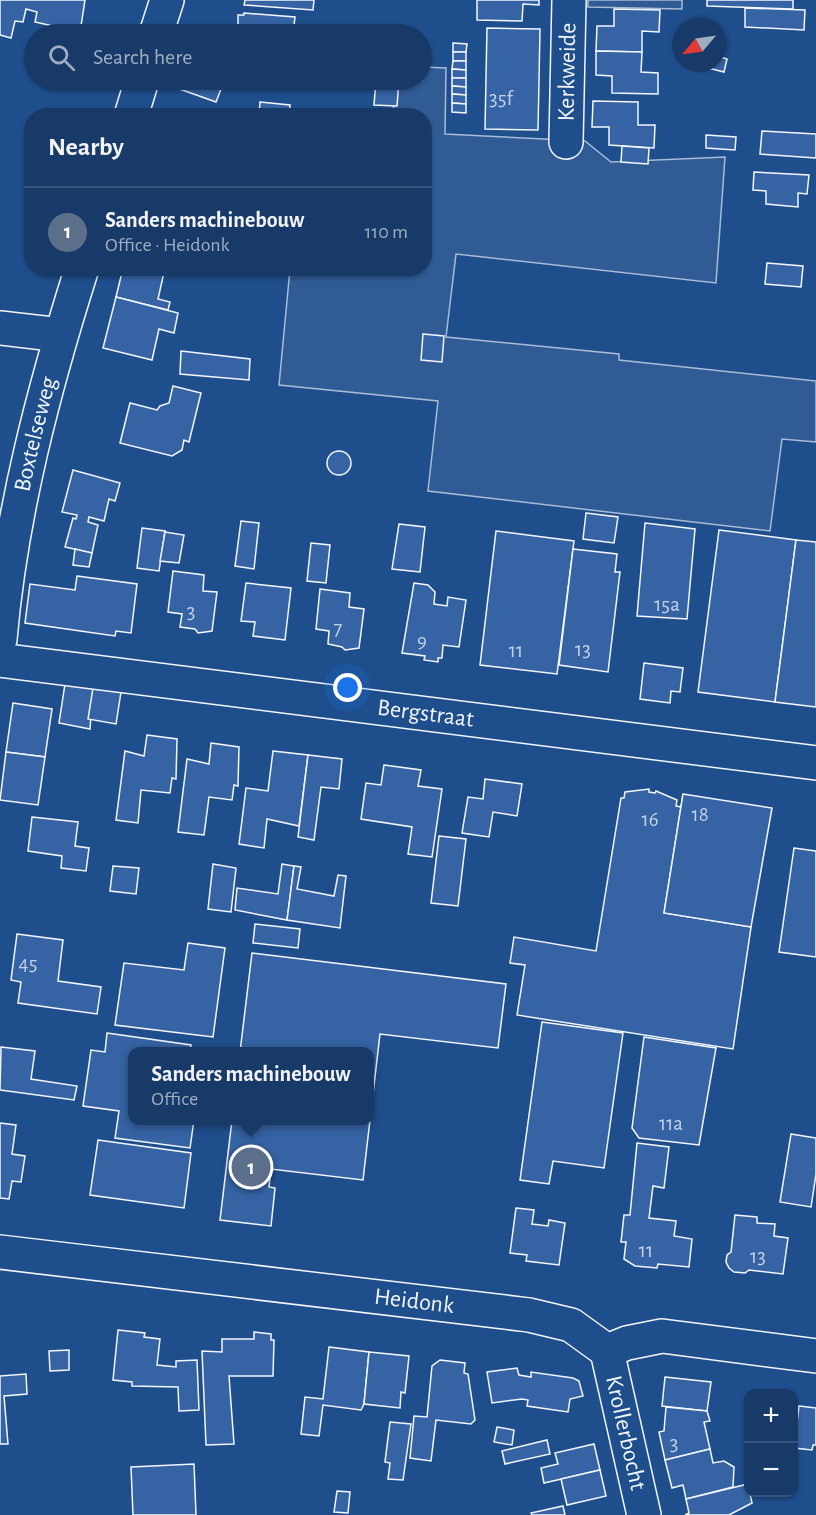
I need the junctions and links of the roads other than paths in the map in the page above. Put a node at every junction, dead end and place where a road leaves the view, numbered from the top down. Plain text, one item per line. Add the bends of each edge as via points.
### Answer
1 (167, 0) edge
2 (569, 0) edge
3 (159, 24) edge
4 (139, 90) edge
5 (133, 108) edge
6 (566, 142) dead end
7 (79, 276) edge
8 (0, 328) edge
9 (61, 335) junction
10 (0, 639) edge
11 (0, 660) edge
12 (816, 763) edge
13 (0, 1252) edge
14 (607, 1351) junction
15 (816, 1356) edge
16 (644, 1515) edge

1 - 3 street
2 - 6 street, Kerkweide
4 - 5 street
7 - 9 street, Boxtelseweg
8 - 9 street
9 - 10 street, Boxtelseweg via 30,458 3,600
11 - 12 street, Bergstraat
13 - 14 street, Heidonk via 529,1315 571,1325
14 - 15 street via 662,1336
14 - 16 street, Krollerbocht

